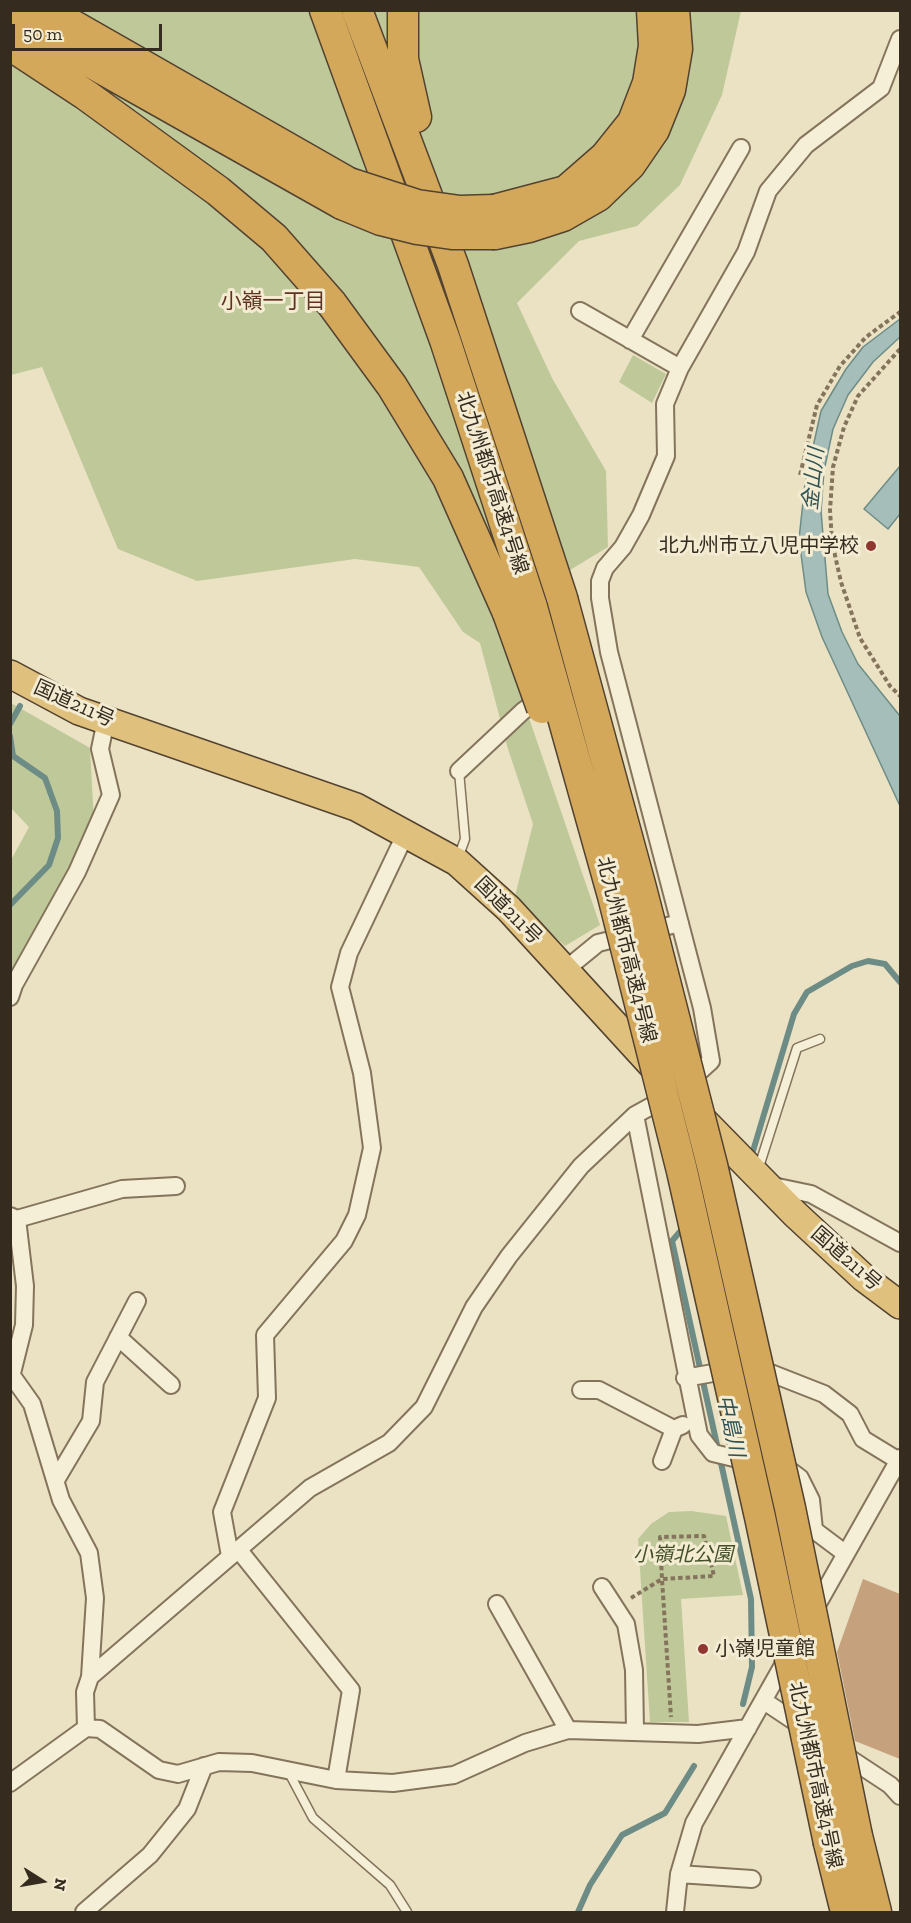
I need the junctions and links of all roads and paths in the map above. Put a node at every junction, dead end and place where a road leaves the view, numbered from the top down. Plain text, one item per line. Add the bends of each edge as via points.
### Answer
1 (46, 10) edge
2 (325, 10) edge
3 (357, 10) edge
4 (403, 10) edge
5 (652, 10) edge
6 (674, 10) edge
7 (10, 17) edge
8 (900, 39) edge
9 (10, 45) edge
10 (741, 148) dead end
11 (346, 193) junction
12 (495, 222) junction
13 (580, 311) dead end
14 (900, 312) edge
15 (630, 340) junction
16 (900, 349) edge
17 (680, 368) junction
18 (800, 475) dead end
19 (562, 598) junction
20 (520, 610) junction
21 (609, 652) junction
22 (10, 674) edge
23 (900, 696) edge
24 (106, 720) junction
25 (459, 771) joint
26 (406, 833) junction
27 (457, 862) junction
28 (680, 923) junction
29 (565, 970) junction
30 (10, 997) edge
31 (820, 1039) dead end
32 (677, 1092) junction
33 (635, 1115) junction
34 (761, 1180) junction
35 (176, 1186) dead end
36 (14, 1217) edge
37 (900, 1243) edge
38 (137, 1301) dead end
39 (900, 1305) edge
40 (118, 1337) junction
41 (11, 1373) edge
42 (688, 1377) junction
43 (171, 1385) dead end
44 (581, 1389) dead end
45 (694, 1420) junction
46 (674, 1430) junction
47 (900, 1459) edge
48 (662, 1461) dead end
49 (56, 1480) junction
50 (234, 1552) junction
51 (846, 1554) junction
52 (662, 1579) junction
53 (602, 1587) dead end
54 (497, 1604) dead end
55 (616, 1608) junction
56 (90, 1677) junction
57 (764, 1701) junction
58 (86, 1728) junction
59 (748, 1728) junction
60 (568, 1730) junction
61 (634, 1731) junction
62 (672, 1733) junction
63 (204, 1767) junction
64 (287, 1769) junction
65 (336, 1780) junction
66 (10, 1783) edge
67 (900, 1796) edge
68 (843, 1840) junction
69 (679, 1874) junction
70 (752, 1879) dead end
71 (84, 1912) edge
72 (407, 1912) edge
73 (675, 1912) edge
74 (846, 1912) edge
75 (876, 1912) edge

1 - 11 highway
2 - 20 highway, 北九州都市高速4号線 via 445,340
3 - 19 highway, 北九州都市高速4号線 via 453,265
4 - 19 highway via 403,59 411,100 543,493
5 - 12 highway via 654,46 648,83 633,122 605,158 566,191
6 - 12 highway via 676,49 670,90 654,130 630,165 598,196 563,216 530,227
7 - 11 highway
8 - 17 street via 881,88 806,145 768,191 746,252
9 - 20 highway via 218,191 274,238 332,304 392,386
10 - 15 street
11 - 12 highway, bridge via 460,211
13 - 15 street
14 - 18 path via 866,337 840,366 817,405
15 - 17 street
16 - 23 path via 858,396 844,427 833,467 830,510 841,582 860,638
17 - 21 street via 665,404 666,456 623,548 604,568 600,581
19 - 68 highway, 北九州都市高速4号線, bridge via 711,1165 790,1508
20 - 68 highway, 北九州都市高速4号線, bridge via 613,896 682,1171 760,1517
21 - 25 street via 523,711
21 - 28 street
22 - 24 highway, 国道211号 via 79,711
24 - 26 highway, 国道211号 via 356,807
24 - 30 street via 100,750 111,795 77,872
25 - 27 lane via 465,839
26 - 27 highway, 国道211号
26 - 50 street via 349,953 340,987 362,1073 372,1148 357,1215 344,1241 265,1335 267,1398 222,1512
27 - 29 highway, 国道211号 via 509,909
28 - 29 street via 598,943
28 - 32 street via 711,1061
29 - 32 highway, 国道211号
31 - 34 lane via 797,1048
32 - 33 street
32 - 34 highway, 国道211号
33 - 42 street
33 - 50 street via 581,1166 509,1256 474,1307 424,1407 389,1443 310,1488
34 - 37 street via 812,1194
34 - 39 highway, 国道211号 via 864,1278
35 - 36 street via 122,1190
36 - 41 street via 25,1286 24,1325
38 - 40 street
40 - 43 street
40 - 49 street via 95,1382 91,1421
41 - 49 street via 32,1404
42 - 45 street
42 - 47 street via 741,1368 768,1372 824,1394 849,1414 863,1439
44 - 46 street via 599,1390
45 - 46 street
45 - 51 street via 699,1435 713,1453 792,1472 800,1478 811,1500 814,1530
46 - 48 street
47 - 51 street
49 - 56 street via 61,1500 89,1553 95,1598
50 - 56 street
50 - 65 street via 351,1690
51 - 57 street
52 - 52 path via 660,1537 704,1536 714,1576
52 - 55 path
52 - 62 path
53 - 55 street
54 - 60 street
55 - 61 street via 626,1624 634,1670
56 - 58 street via 85,1692
57 - 59 street
57 - 67 street via 890,1785
58 - 63 street via 100,1729 159,1770 178,1774
58 - 66 street
59 - 62 street
59 - 69 street via 694,1823
60 - 61 street
60 - 65 street via 525,1743 454,1775 393,1783
61 - 62 street
63 - 64 street via 219,1762
63 - 71 street via 187,1809 158,1846
64 - 65 street
64 - 72 lane via 313,1818 390,1885
68 - 74 highway, 北九州都市高速4号線
68 - 75 highway, 北九州都市高速4号線
69 - 70 street
69 - 73 street

